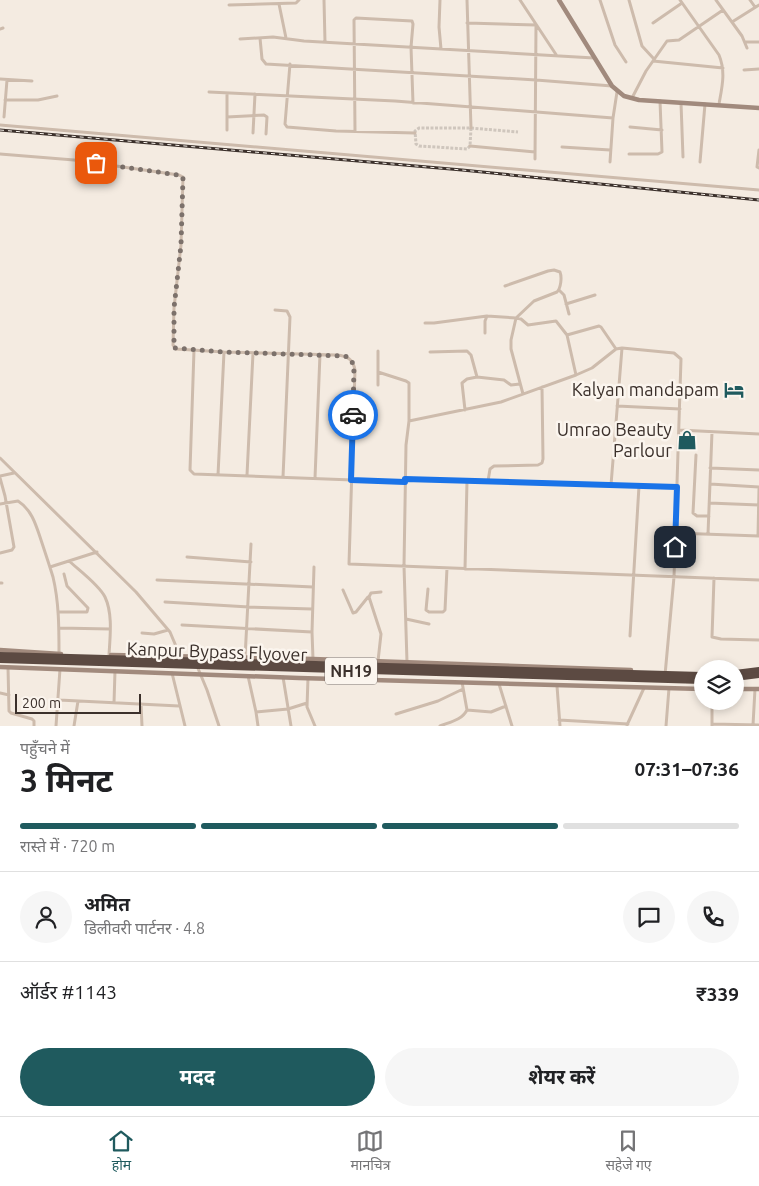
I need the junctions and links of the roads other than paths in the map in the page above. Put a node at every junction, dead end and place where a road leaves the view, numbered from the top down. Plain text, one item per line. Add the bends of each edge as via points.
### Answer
1 (299, 0) edge
2 (324, 0) edge
3 (440, 0) edge
4 (467, 0) edge
5 (520, 0) edge
6 (559, 0) edge
7 (600, 0) edge
8 (716, 0) edge
9 (750, 0) edge
10 (630, 1) edge
11 (681, 2) edge
12 (277, 3) edge
13 (229, 5) dead end
14 (759, 5) edge
15 (755, 7) junction
16 (723, 10) junction
17 (732, 22) junction
18 (468, 23) junction
19 (653, 23) dead end
20 (536, 25) junction
21 (699, 28) junction
22 (260, 38) junction
23 (286, 38) junction
24 (240, 39) dead end
25 (325, 42) junction
26 (745, 42) junction
27 (759, 42) edge
28 (355, 43) junction
29 (411, 46) junction
30 (747, 48) dead end
31 (441, 49) junction
32 (469, 51) junction
33 (537, 54) junction
34 (557, 57) junction
35 (594, 58) junction
36 (654, 60) junction
37 (626, 62) dead end
38 (290, 64) junction
39 (723, 68) junction
40 (759, 68) edge
41 (355, 69) junction
42 (744, 70) dead end
43 (412, 72) junction
44 (470, 76) junction
45 (0, 79) edge
46 (7, 80) junction
47 (536, 80) junction
48 (32, 81) dead end
49 (612, 86) junction
50 (209, 92) dead end
51 (617, 92) junction
52 (227, 93) junction
53 (255, 94) junction
54 (57, 96) dead end
55 (287, 96) junction
56 (355, 98) junction
57 (632, 98) junction
58 (5, 100) junction
59 (660, 101) junction
60 (680, 102) junction
61 (413, 103) junction
62 (705, 103) junction
63 (719, 104) junction
64 (470, 106) junction
65 (759, 108) edge
66 (536, 112) junction
67 (227, 116) junction
68 (254, 116) junction
69 (4, 118) dead end
70 (613, 118) junction
71 (0, 125) edge
72 (630, 127) dead end
73 (470, 128) tunnel mouth
74 (227, 130) dead end
75 (662, 130) junction
76 (355, 131) junction
77 (253, 133) dead end
78 (416, 133) dead end
79 (266, 134) dead end
80 (470, 146) dead end
81 (562, 147) dead end
82 (610, 150) junction
83 (759, 150) edge
84 (535, 152) junction
85 (0, 154) edge
86 (629, 154) dead end
87 (684, 157) dead end
88 (535, 158) dead end
89 (610, 162) dead end
90 (700, 162) dead end
91 (759, 168) edge
92 (759, 190) edge
93 (506, 286) dead end
94 (559, 290) junction
95 (595, 295) dead end
96 (566, 304) junction
97 (275, 310) dead end
98 (569, 314) dead end
99 (487, 316) junction
100 (516, 318) junction
101 (426, 322) dead end
102 (486, 333) dead end
103 (567, 335) junction
104 (616, 348) junction
105 (622, 348) junction
106 (194, 350) junction
107 (378, 351) dead end
108 (224, 352) junction
109 (430, 352) dead end
110 (253, 353) junction
111 (288, 354) junction
112 (320, 354) junction
113 (378, 372) junction
114 (576, 375) junction
115 (477, 376) junction
116 (520, 384) junction
117 (378, 385) dead end
118 (542, 387) junction
119 (523, 394) junction
120 (617, 406) junction
121 (680, 409) junction
122 (465, 410) junction
123 (409, 421) junction
124 (679, 430) junction
125 (712, 432) junction
126 (759, 434) edge
127 (696, 455) dead end
128 (0, 458) edge
129 (710, 468) junction
130 (759, 470) edge
131 (15, 473) junction
132 (218, 475) junction
133 (247, 475) junction
134 (0, 477) edge
135 (283, 477) junction
136 (315, 478) junction
137 (351, 480) junction
138 (467, 480) junction
139 (405, 481) junction
140 (488, 481) junction
141 (710, 484) junction
142 (611, 485) junction
143 (639, 486) junction
144 (677, 487) junction
145 (759, 488) edge
146 (6, 503) junction
147 (709, 503) junction
148 (0, 504) edge
149 (758, 505) edge
150 (709, 516) junction
151 (675, 532) junction
152 (708, 534) junction
153 (758, 536) edge
154 (252, 544) dead end
155 (97, 552) junction
156 (0, 553) edge
157 (187, 557) dead end
158 (70, 561) junction
159 (251, 562) junction
160 (404, 566) junction
161 (50, 567) junction
162 (314, 567) dead end
163 (447, 568) junction
164 (465, 569) junction
165 (64, 574) dead end
166 (634, 575) junction
167 (674, 577) junction
168 (714, 578) junction
169 (157, 580) dead end
170 (759, 580) edge
171 (250, 584) junction
172 (313, 587) junction
173 (428, 589) dead end
174 (344, 590) dead end
175 (381, 592) dead end
176 (369, 596) junction
177 (165, 602) dead end
178 (249, 608) junction
179 (312, 609) junction
180 (58, 612) junction
181 (406, 619) junction
182 (429, 624) dead end
183 (182, 625) dead end
184 (58, 628) junction
185 (248, 628) junction
186 (110, 629) junction
187 (168, 630) junction
188 (312, 632) junction
189 (142, 634) dead end
190 (630, 636) dead end
191 (759, 640) edge
192 (0, 650) edge
193 (59, 654) junction
194 (0, 655) edge
195 (109, 655) junction
196 (181, 656) junction
197 (194, 657) junction
198 (245, 658) junction
199 (313, 659) junction
200 (0, 660) edge
201 (378, 662) junction
202 (407, 662) junction
203 (0, 667) edge
204 (8, 667) junction
205 (60, 669) junction
206 (759, 670) edge
207 (115, 671) junction
208 (666, 671) junction
209 (172, 672) junction
210 (744, 672) edge
211 (182, 673) junction
212 (200, 673) junction
213 (694, 673) edge
214 (694, 674) edge
215 (744, 674) edge
216 (759, 675) edge
217 (248, 676) junction
218 (282, 677) junction
219 (744, 677) edge
220 (308, 678) junction
221 (694, 681) edge
222 (462, 682) junction
223 (499, 684) junction
224 (558, 686) junction
225 (644, 687) junction
226 (662, 688) junction
227 (669, 688) junction
228 (694, 689) edge
229 (744, 689) edge
230 (757, 689) edge
231 (463, 690) junction
232 (0, 693) edge
233 (9, 695) junction
234 (58, 700) junction
235 (78, 701) junction
236 (114, 703) junction
237 (307, 703) junction
238 (141, 704) junction
239 (179, 706) junction
240 (506, 706) junction
241 (288, 709) junction
242 (467, 710) junction
243 (712, 710) edge
244 (256, 712) junction
245 (396, 714) dead end
246 (559, 720) junction
247 (753, 724) junction
248 (627, 725) edge
249 (712, 725) edge
250 (759, 725) edge
251 (34, 726) edge
252 (56, 726) edge
253 (74, 726) edge
254 (142, 726) edge
255 (185, 726) edge
256 (219, 726) edge
257 (258, 726) edge
258 (291, 726) edge
259 (315, 726) edge
260 (440, 726) edge
261 (512, 726) edge
262 (560, 726) edge
263 (666, 726) edge

1 - 12 street via 296,3
2 - 25 street
3 - 31 street
4 - 18 street
5 - 20 street
6 - 35 main road
7 - 37 street via 615,45
8 - 16 street
9 - 15 street
10 - 36 street via 642,46
11 - 19 street
11 - 21 street
12 - 13 street
12 - 23 street
14 - 15 street
15 - 17 street
16 - 17 street
16 - 21 street
17 - 26 street
18 - 20 street
18 - 32 street
20 - 33 street
20 - 34 street
21 - 36 street via 679,40 667,41
21 - 39 street via 719,55
22 - 23 street
22 - 24 street
22 - 38 street via 263,62
23 - 25 street
25 - 28 street
26 - 27 street
26 - 30 street
28 - 29 street
28 - 29 street via 354,20 358,17 410,20 413,24
28 - 41 street
29 - 31 street
29 - 43 street
31 - 32 street
32 - 33 street
32 - 44 street
33 - 34 street
33 - 47 street
34 - 35 street
35 - 49 main road
36 - 39 street
36 - 57 street
38 - 41 street
38 - 55 street
39 - 63 street
40 - 42 street
41 - 43 street
41 - 56 street
43 - 44 street
43 - 61 street
44 - 47 street
44 - 64 street
45 - 46 street
46 - 48 street
46 - 58 street
47 - 49 street
47 - 66 street
49 - 51 main road
50 - 52 street
51 - 57 main road
51 - 70 street
52 - 53 street
52 - 67 street
53 - 55 street
53 - 68 street
54 - 58 street via 38,100
55 - 56 street
55 - 76 street via 287,127
56 - 61 street
56 - 76 street
57 - 59 main road
58 - 69 street
59 - 60 main road
59 - 75 street
60 - 62 main road
60 - 87 street
61 - 64 street
62 - 63 main road
62 - 90 street
63 - 65 main road
64 - 66 street
64 - 73 street
66 - 70 street
66 - 84 street
67 - 68 street
67 - 74 street
68 - 77 street
68 - 79 street via 266,116
70 - 82 street
71 - 92 street
72 - 75 street
75 - 86 street via 661,153
76 - 78 street
80 - 84 street
81 - 82 street
82 - 89 street
83 - 91 street
84 - 88 street
85 - 106 street via 74,160 181,176 184,180 183,203 173,345 176,349
93 - 94 street via 554,270 561,274
94 - 96 street via 564,294
94 - 100 street via 534,301
95 - 96 street
96 - 98 street
97 - 111 street via 290,314
99 - 100 street
99 - 101 street
99 - 102 street
100 - 103 street via 528,325 556,320
100 - 116 street via 511,349
103 - 104 street via 598,326
103 - 114 street
104 - 105 street
104 - 114 street via 592,368
105 - 120 street
105 - 121 street via 679,355
106 - 108 street
106 - 132 street via 190,470 194,474
107 - 113 street
108 - 110 street
108 - 132 street
109 - 115 street via 467,351
110 - 111 street
110 - 133 street
111 - 112 street
111 - 135 street
112 - 136 street
112 - 137 street via 345,356 354,365
113 - 117 street
113 - 123 street via 409,383
114 - 118 street
115 - 116 street via 504,380 511,386
115 - 122 street via 462,383
116 - 119 street
118 - 119 street
118 - 140 street via 542,463 538,466 494,466 490,469
119 - 122 street
120 - 121 street
120 - 142 street
121 - 124 street
122 - 123 street
123 - 139 street
124 - 125 street
124 - 144 street
125 - 126 street
125 - 129 street
127 - 150 street via 693,513
128 - 131 street
129 - 130 street
129 - 141 street
131 - 134 street
131 - 155 street
132 - 133 street
133 - 135 street
134 - 146 street
135 - 136 street
136 - 137 street
137 - 139 street
137 - 160 street via 349,564
138 - 139 street
138 - 140 street
138 - 164 street
139 - 160 street
140 - 142 street
141 - 145 street
141 - 147 street
142 - 143 street
143 - 144 street
143 - 166 street
144 - 151 street
145 - 149 street
146 - 148 street
146 - 156 street via 14,547
146 - 161 street via 18,502 31,514
147 - 149 street
147 - 150 street
149 - 153 street
150 - 152 street
151 - 152 street
151 - 167 street
152 - 153 street
154 - 159 street
155 - 158 street
155 - 187 street
157 - 159 street
158 - 161 street
158 - 186 street via 105,597
159 - 171 street
160 - 163 street
160 - 181 street
161 - 180 street
162 - 172 street
163 - 164 street
163 - 173 street via 443,612 426,610
164 - 166 street
165 - 180 street via 67,586 88,608 87,612
166 - 167 street
166 - 190 street
167 - 168 street
167 - 208 street
168 - 170 street
168 - 191 street via 712,637
169 - 171 street
171 - 172 street
171 - 178 street
172 - 179 street
174 - 176 street via 353,613
175 - 176 street
176 - 201 street via 381,634
177 - 178 street
178 - 179 street
178 - 185 street
179 - 188 street
180 - 184 street
181 - 182 street
181 - 202 street
183 - 185 street
184 - 186 street
184 - 193 street
185 - 188 street
185 - 198 street
186 - 195 street
187 - 189 street
187 - 196 street
188 - 199 street
192 - 193 main road
193 - 195 main road
194 - 214 highway, Kanpur Bypass Flyover / NH19, bridge
195 - 196 main road
196 - 197 main road
196 - 211 street
197 - 198 main road
197 - 212 street
198 - 199 main road
199 - 201 main road
200 - 221 highway, Kanpur Bypass Flyover / NH19, bridge
201 - 202 main road
202 - 208 main road
203 - 204 main road
204 - 205 main road
204 - 233 street
205 - 207 main road
205 - 234 street
206 - 210 highway
207 - 209 main road
207 - 236 street
208 - 213 main road
208 - 226 street
209 - 211 main road
209 - 239 street
211 - 212 main road
212 - 217 main road
212 - 256 street
215 - 216 main road
216 - 219 highway, bridge
217 - 218 main road
217 - 244 street
218 - 220 main road
218 - 241 street
220 - 222 main road
220 - 237 street
222 - 223 main road
222 - 231 street
223 - 224 main road
223 - 240 street
224 - 225 main road
224 - 246 street
225 - 226 main road
225 - 248 street
226 - 227 main road
227 - 228 main road
227 - 263 street
229 - 230 main road
230 - 247 street
231 - 242 street
231 - 245 street
232 - 233 street
233 - 251 street via 11,713 32,719
234 - 235 street
234 - 252 street
235 - 236 street
235 - 253 street
236 - 238 street
237 - 241 street
237 - 259 street
238 - 239 street
238 - 254 street
239 - 255 street
240 - 242 street via 491,712
240 - 261 street
241 - 244 street
241 - 258 street
242 - 260 street via 460,718
243 - 249 street
244 - 257 street
246 - 248 street
246 - 262 street
247 - 249 street
247 - 250 street

